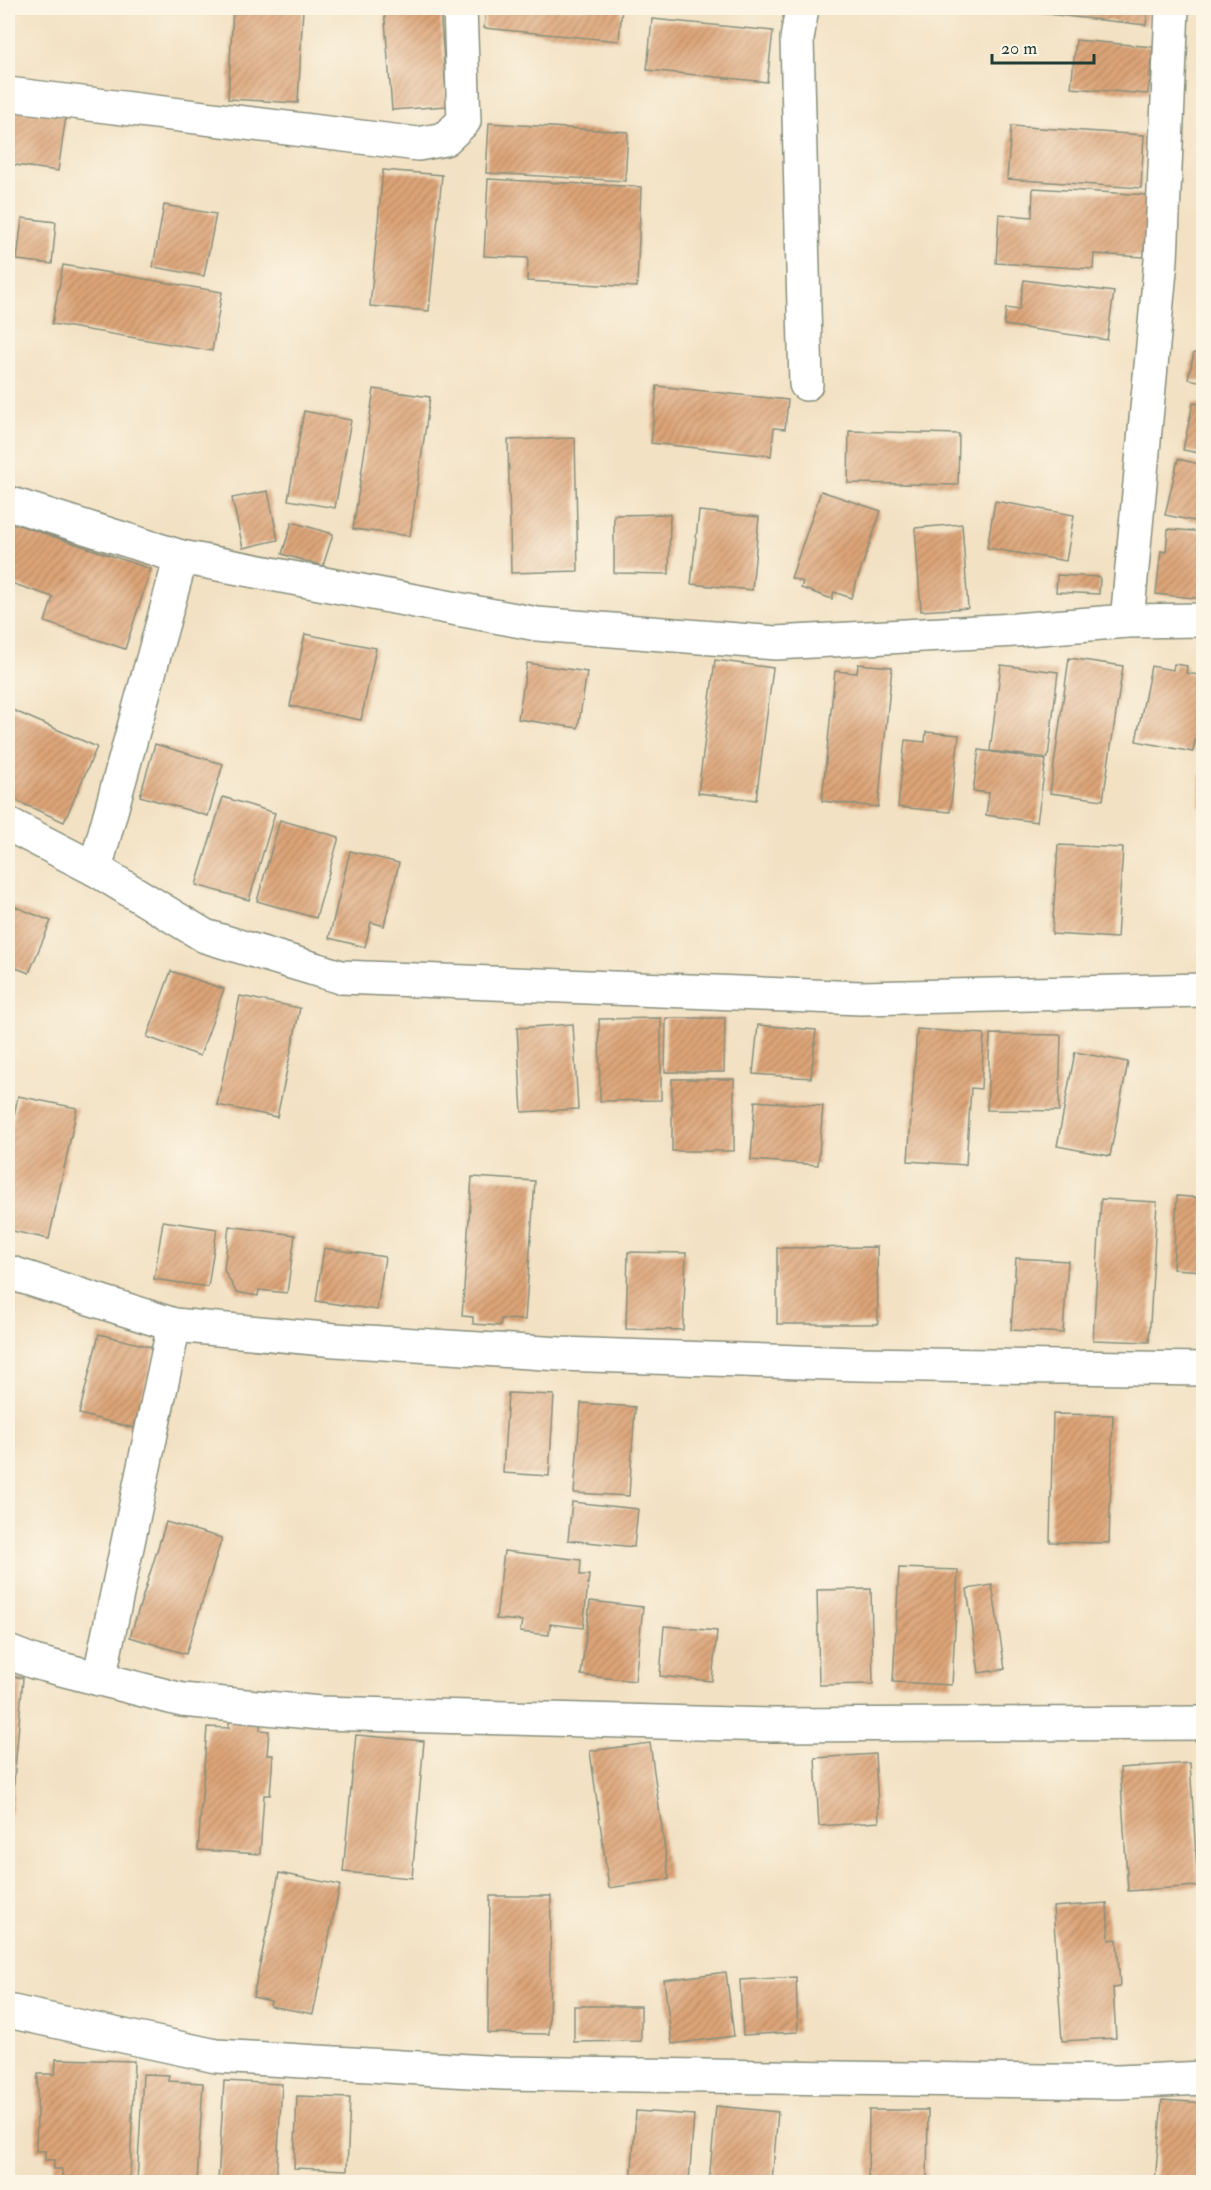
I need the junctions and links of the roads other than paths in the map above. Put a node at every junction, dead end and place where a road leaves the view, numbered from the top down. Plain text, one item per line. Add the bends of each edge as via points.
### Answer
1 (460, 8) edge
2 (802, 8) edge
3 (1172, 8) edge
4 (8, 94) edge
5 (806, 384) dead end
6 (8, 503) edge
7 (181, 557) junction
8 (1203, 620) edge
9 (1127, 621) junction
10 (8, 824) edge
11 (95, 870) junction
12 (1203, 990) edge
13 (8, 1272) edge
14 (174, 1325) junction
15 (1203, 1369) edge
16 (8, 1652) edge
17 (99, 1679) junction
18 (1203, 1723) edge
19 (8, 2011) edge
20 (1203, 2078) edge

1 - 4 street via 464,121 445,139 418,144
2 - 5 street via 797,39
3 - 9 street via 1161,260
6 - 7 street
7 - 9 street via 537,624 776,643
7 - 11 street
8 - 9 street
10 - 11 street
11 - 12 street via 206,936 341,977 861,998
13 - 14 street
14 - 15 street via 560,1354 858,1364
14 - 17 street
16 - 17 street
17 - 18 street via 182,1700 320,1713 772,1725
19 - 20 street via 216,2056 503,2073 1118,2082

